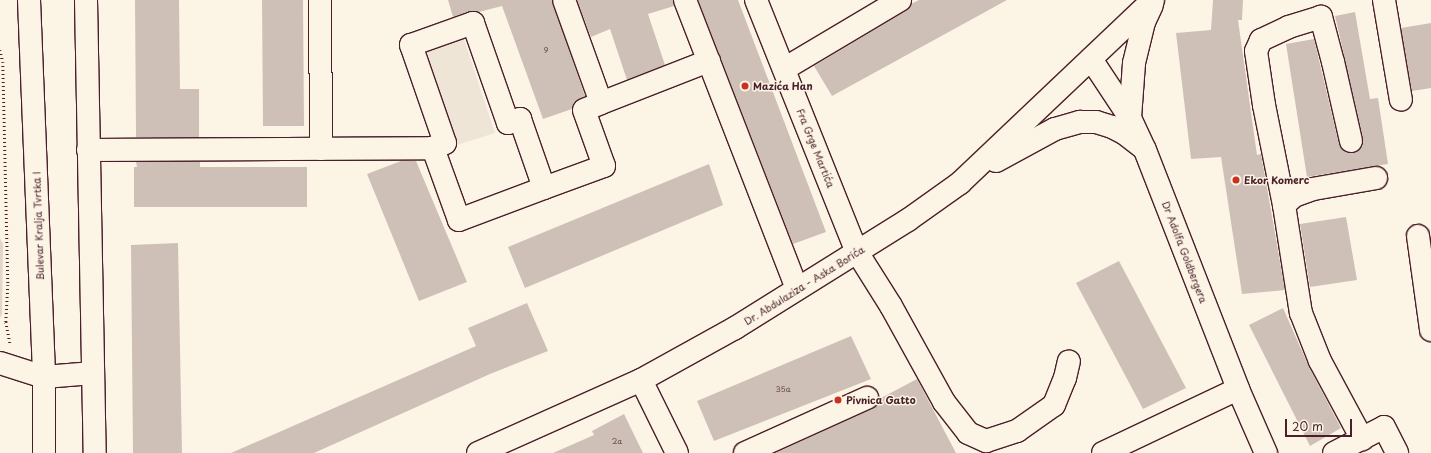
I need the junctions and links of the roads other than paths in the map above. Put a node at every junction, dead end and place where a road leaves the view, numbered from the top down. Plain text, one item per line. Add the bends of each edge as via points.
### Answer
1 (30, 0) edge
2 (86, 0) edge
3 (320, 0) edge
4 (564, 0) edge
5 (685, 0) edge
6 (756, 0) edge
7 (900, 0) edge
8 (1153, 0) edge
9 (1384, 0) edge
10 (1319, 9) edge
11 (1091, 59) junction
12 (709, 61) junction
13 (784, 69) junction
14 (1401, 100) dead end
15 (601, 103) junction
16 (1130, 118) junction
17 (1351, 142) dead end
18 (433, 148) junction
19 (321, 149) junction
20 (88, 150) junction
21 (1145, 150) junction
22 (1376, 178) dead end
23 (960, 184) junction
24 (544, 188) junction
25 (1284, 204) junction
26 (1418, 236) dead end
27 (857, 252) junction
28 (1428, 286) edge
29 (797, 289) junction
30 (1431, 330) edge
31 (1069, 360) dead end
32 (7, 365) edge
33 (93, 373) junction
34 (44, 376) junction
35 (641, 380) junction
36 (1238, 389) junction
37 (867, 398) dead end
38 (1362, 439) junction
39 (44, 453) edge
40 (95, 453) edge
41 (478, 453) edge
42 (677, 453) edge
43 (745, 453) edge
44 (1103, 453) edge
45 (1266, 453) edge
46 (1334, 453) edge
47 (1397, 453) edge

1 - 34 street, Bulevar Kralja Tvrtka I
2 - 20 street
3 - 19 street
4 - 15 street
5 - 12 street
6 - 13 street, Fra Grge Martića
7 - 13 street
8 - 11 street, Dr. Abdulaziza - Aska Borića
8 - 16 street via 1136,50
9 - 14 street
10 - 17 street via 1334,62
10 - 25 street via 1261,40 1256,51
11 - 16 street, Dr Adolfa Goldbergera
11 - 23 street, Dr. Abdulaziza - Aska Borića
12 - 15 street
12 - 29 street
13 - 27 street, Fra Grge Martića
15 - 24 street via 584,110 604,166
16 - 21 street, Dr Adolfa Goldbergera
18 - 19 street
18 - 24 street via 459,220
18 - 24 street via 445,143 411,45 473,23 508,123 520,119
19 - 20 street
20 - 33 street
21 - 23 street via 1124,132 1096,122 1080,122 1055,129
21 - 36 street, Dr Adolfa Goldbergera
22 - 25 street via 1313,189 1294,196
23 - 27 street, Dr. Abdulaziza - Aska Borića
25 - 38 street via 1301,313 1320,361
26 - 28 street
27 - 29 street, Dr. Abdulaziza - Aska Borića
27 - 31 street, Fra Grge Martića via 891,306 944,402 968,433 986,441 1017,431 1054,405
28 - 30 street
29 - 35 street, Dr. Abdulaziza - Aska Borića via 735,328
32 - 34 street
33 - 34 street
33 - 40 street
34 - 39 street, Bulevar Kralja Tvrtka I
35 - 41 street, Dr. Abdulaziza - Aska Borića
35 - 42 street
36 - 44 street
36 - 45 street, Dr Adolfa Goldbergera
37 - 43 street
38 - 46 street
38 - 47 street via 1384,427

